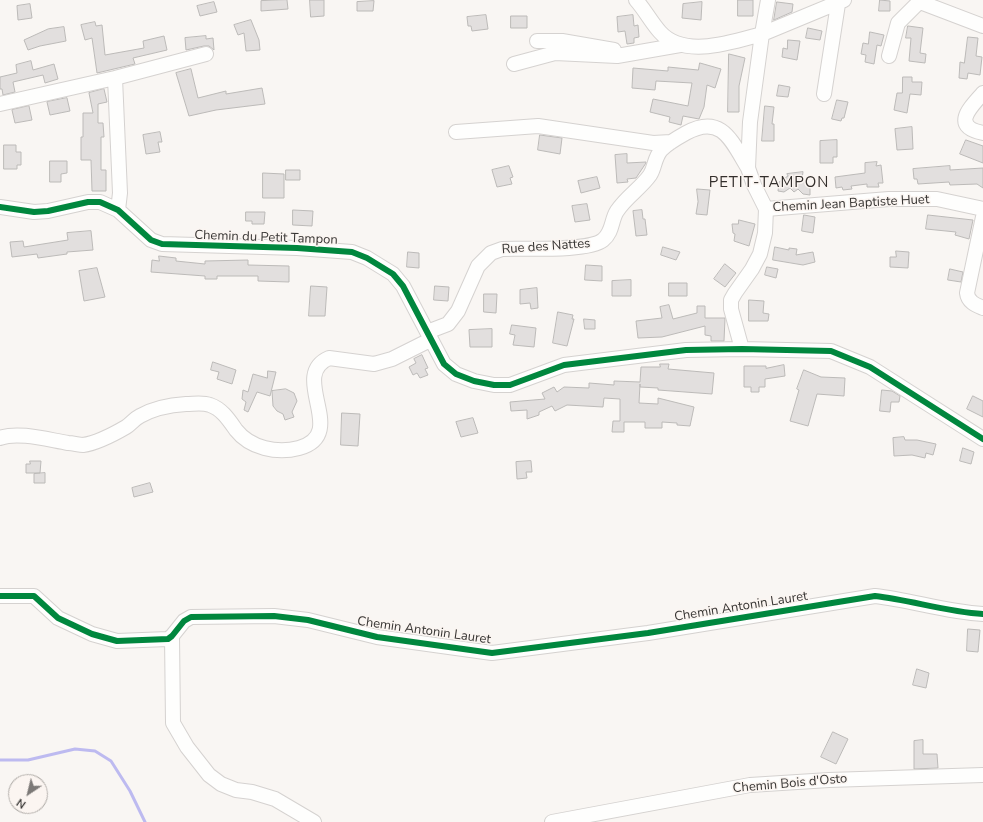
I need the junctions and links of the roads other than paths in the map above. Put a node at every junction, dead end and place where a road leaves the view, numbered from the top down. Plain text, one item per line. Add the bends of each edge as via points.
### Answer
1 (636, 0) edge
2 (768, 0) edge
3 (921, 1) edge
4 (841, 2) edge
5 (983, 26) edge
6 (762, 34) junction
7 (537, 41) dead end
8 (680, 45) junction
9 (630, 53) junction
10 (206, 54) dead end
11 (889, 56) dead end
12 (514, 64) dead end
13 (115, 78) junction
14 (983, 93) edge
15 (824, 94) dead end
16 (0, 104) edge
17 (456, 132) dead end
18 (983, 133) edge
19 (671, 142) junction
20 (748, 168) junction
21 (0, 207) edge
22 (766, 209) junction
23 (118, 210) junction
24 (983, 210) edge
25 (983, 217) edge
26 (983, 308) edge
27 (428, 336) junction
28 (742, 349) junction
29 (0, 438) edge
30 (983, 439) edge
31 (0, 596) edge
32 (983, 614) edge
33 (172, 636) junction
34 (983, 775) edge
35 (314, 822) edge
36 (552, 822) edge

1 - 8 street via 660,33
2 - 6 street
3 - 5 street
3 - 11 street via 898,23
4 - 6 street
4 - 15 street
6 - 8 street via 704,46
6 - 20 street via 750,122
7 - 9 street via 562,41
8 - 9 street
9 - 12 street via 617,56 555,54
10 - 13 street
13 - 16 street
13 - 23 street via 120,193
14 - 18 street via 968,108 965,117 971,129
17 - 19 street via 538,126 653,143
19 - 20 street, Rue des Nattes via 697,127 714,126 729,137
19 - 27 street, Rue des Nattes via 661,150 654,161 651,174 613,217 610,231 603,240 587,247 502,248 491,253 478,266 458,311 448,324
20 - 22 street
21 - 23 street, Chemin du Petit Tampon via 34,212 100,202
22 - 24 street, Chemin Jean Baptiste Huet via 889,199 937,199
22 - 28 street via 765,233 760,254 732,300 731,309
23 - 27 street, Chemin du Petit Tampon via 151,240 162,244 297,248 352,252 367,258 392,274 403,286
25 - 26 street via 967,293 967,298 971,302
27 - 28 street, Chemin du Petit Tampon via 444,364 456,374 494,385 510,385 564,366 686,350
27 - 29 street, Rue des Nattes via 399,356 383,362 374,364 329,358 318,365 314,384 322,427 315,440 298,449 280,451 250,443 216,408 202,403 152,410 126,427 83,445 16,434
28 - 30 street, Chemin du Petit Tampon via 831,351 849,357 887,376
31 - 33 street via 34,596 58,618 92,634 117,641 163,641
32 - 33 street, Chemin Antonin Lauret via 875,596 648,633 492,652 377,638 308,620 274,616 190,617
33 - 35 street via 173,723 187,747 209,775 221,784 275,799
34 - 36 street, Chemin Bois d'Osto via 750,785

